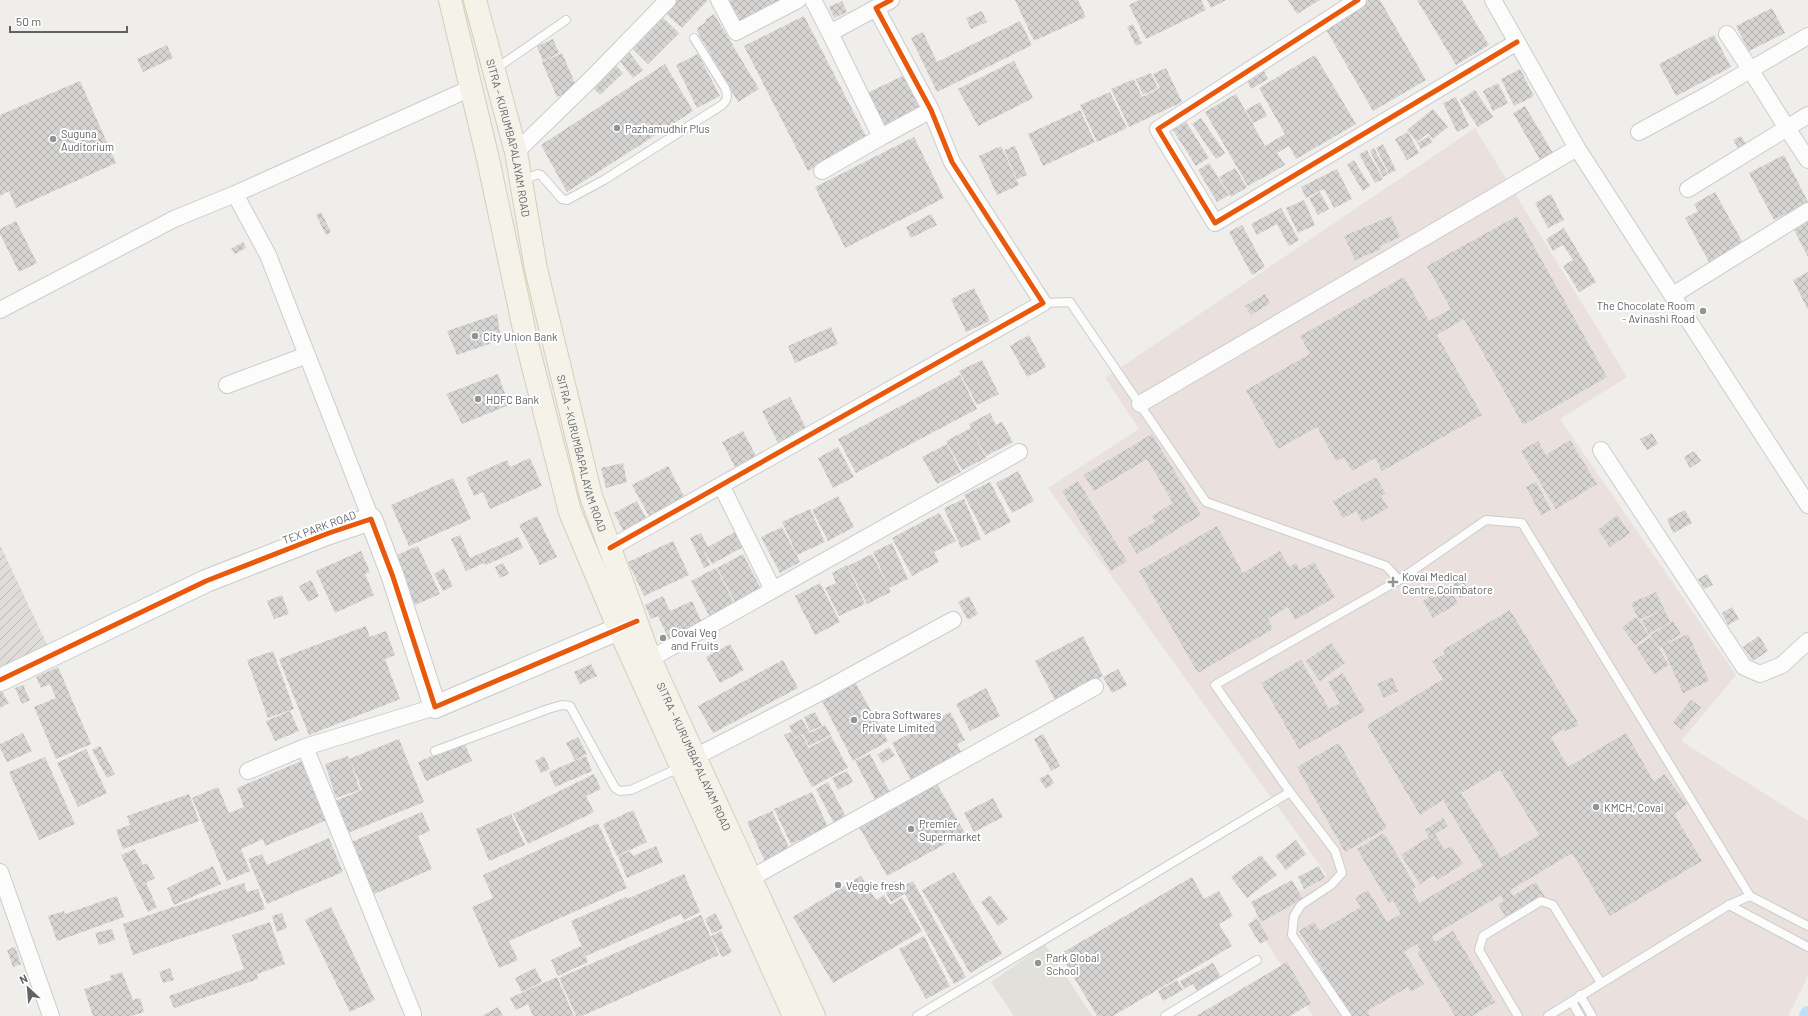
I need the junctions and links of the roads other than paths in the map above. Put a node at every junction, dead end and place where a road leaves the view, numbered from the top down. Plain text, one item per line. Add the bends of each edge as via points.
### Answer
1 (450, 0) edge
2 (475, 0) edge
3 (668, 0) edge
4 (719, 0) edge
5 (798, 0) edge
6 (813, 0) edge
7 (891, 0) edge
8 (1358, 0) edge
9 (1493, 0) edge
10 (876, 8) junction
11 (566, 20) dead end
12 (830, 33) junction
13 (1727, 34) dead end
14 (1808, 36) edge
15 (694, 38) dead end
16 (1517, 42) junction
17 (1751, 69) junction
18 (494, 70) junction
19 (470, 88) junction
20 (931, 110) junction
21 (1808, 115) edge
22 (1786, 128) junction
23 (1639, 132) dead end
24 (881, 137) junction
25 (1577, 148) junction
26 (516, 152) junction
27 (1808, 160) edge
28 (822, 171) dead end
29 (520, 182) junction
30 (1688, 189) dead end
31 (235, 194) junction
32 (1808, 211) edge
33 (1673, 295) junction
34 (1043, 303) junction
35 (0, 310) edge
36 (307, 355) junction
37 (227, 386) dead end
38 (1140, 404) junction
39 (1601, 450) dead end
40 (1019, 452) dead end
41 (721, 485) junction
42 (1808, 505) edge
43 (371, 519) junction
44 (610, 548) junction
45 (1399, 580) junction
46 (773, 590) junction
47 (953, 620) dead end
48 (628, 625) junction
49 (1808, 641) edge
50 (650, 659) junction
51 (0, 680) edge
52 (1095, 686) dead end
53 (435, 707) junction
54 (305, 747) junction
55 (435, 751) dead end
56 (688, 762) junction
57 (248, 771) dead end
58 (1290, 792) junction
59 (0, 872) edge
60 (750, 878) junction
61 (1750, 896) junction
62 (1729, 905) junction
63 (1808, 926) edge
64 (1808, 947) edge
65 (1257, 960) dead end
66 (1601, 983) junction
67 (1580, 995) junction
68 (1572, 1002) junction
69 (413, 1014) dead end
70 (1513, 1014) edge
71 (51, 1016) edge
72 (794, 1016) edge
73 (814, 1016) edge
74 (917, 1016) edge
75 (1165, 1016) edge
76 (1346, 1016) edge
77 (1548, 1016) edge
78 (1580, 1016) edge
79 (1592, 1016) edge

1 - 19 main road
2 - 18 main road, SITRA - KURUMBAPALAYAM ROAD
3 - 26 street
4 - 5 street via 736,32
6 - 12 street
7 - 10 street
8 - 16 street via 1158,128 1215,223
9 - 16 street
10 - 12 street
10 - 20 street
11 - 18 lane
12 - 24 street
13 - 17 street
14 - 17 street
15 - 29 lane via 728,94 722,106 604,180 567,200 562,199 541,175
16 - 25 street
17 - 22 street
17 - 23 street
18 - 26 main road, SITRA - KURUMBAPALAYAM ROAD
19 - 31 street
19 - 48 main road via 488,159 527,343 570,512
20 - 24 street
20 - 34 street via 952,162
21 - 22 street
22 - 27 street
22 - 30 street
24 - 28 street
25 - 33 street
25 - 38 street
26 - 29 main road, SITRA - KURUMBAPALAYAM ROAD
29 - 44 main road, SITRA - KURUMBAPALAYAM ROAD via 536,270 589,488
31 - 35 street via 174,219
31 - 36 street via 268,255
32 - 33 street
33 - 42 street
34 - 38 lane via 1070,302
34 - 41 street
36 - 37 street
36 - 43 street
38 - 45 lane via 1206,502 1386,566
39 - 49 street via 1744,667 1760,674 1782,665
40 - 46 street
41 - 44 street
41 - 46 street
43 - 51 street, TEX PARK ROAD via 206,581
43 - 53 street, TEX PARK ROAD via 393,577
44 - 48 main road, SITRA - KURUMBAPALAYAM ROAD
45 - 58 lane via 1215,685
45 - 61 lane via 1486,520 1522,523
46 - 50 street
47 - 56 street
48 - 50 main road, SITRA - KURUMBAPALAYAM ROAD
48 - 53 street
48 - 56 main road, SITRA - KURUMBAPALAYAM ROAD
50 - 56 main road, SITRA - KURUMBAPALAYAM ROAD
52 - 60 street
53 - 54 street
54 - 57 street
54 - 69 street
55 - 56 lane via 562,705 570,706 615,788 620,791 631,790
56 - 60 main road, SITRA - KURUMBAPALAYAM ROAD
56 - 72 main road, SITRA - KURUMBAPALAYAM ROAD
58 - 74 lane
58 - 76 lane via 1335,851 1342,873 1332,884 1301,905 1294,916 1292,935
59 - 71 street
60 - 73 main road, SITRA - KURUMBAPALAYAM ROAD
61 - 62 lane
61 - 63 lane
62 - 64 lane
62 - 66 lane
65 - 75 lane
66 - 67 lane
66 - 70 lane via 1553,905 1541,901 1483,936 1479,950
67 - 68 lane
67 - 79 lane
68 - 77 lane
68 - 78 lane

